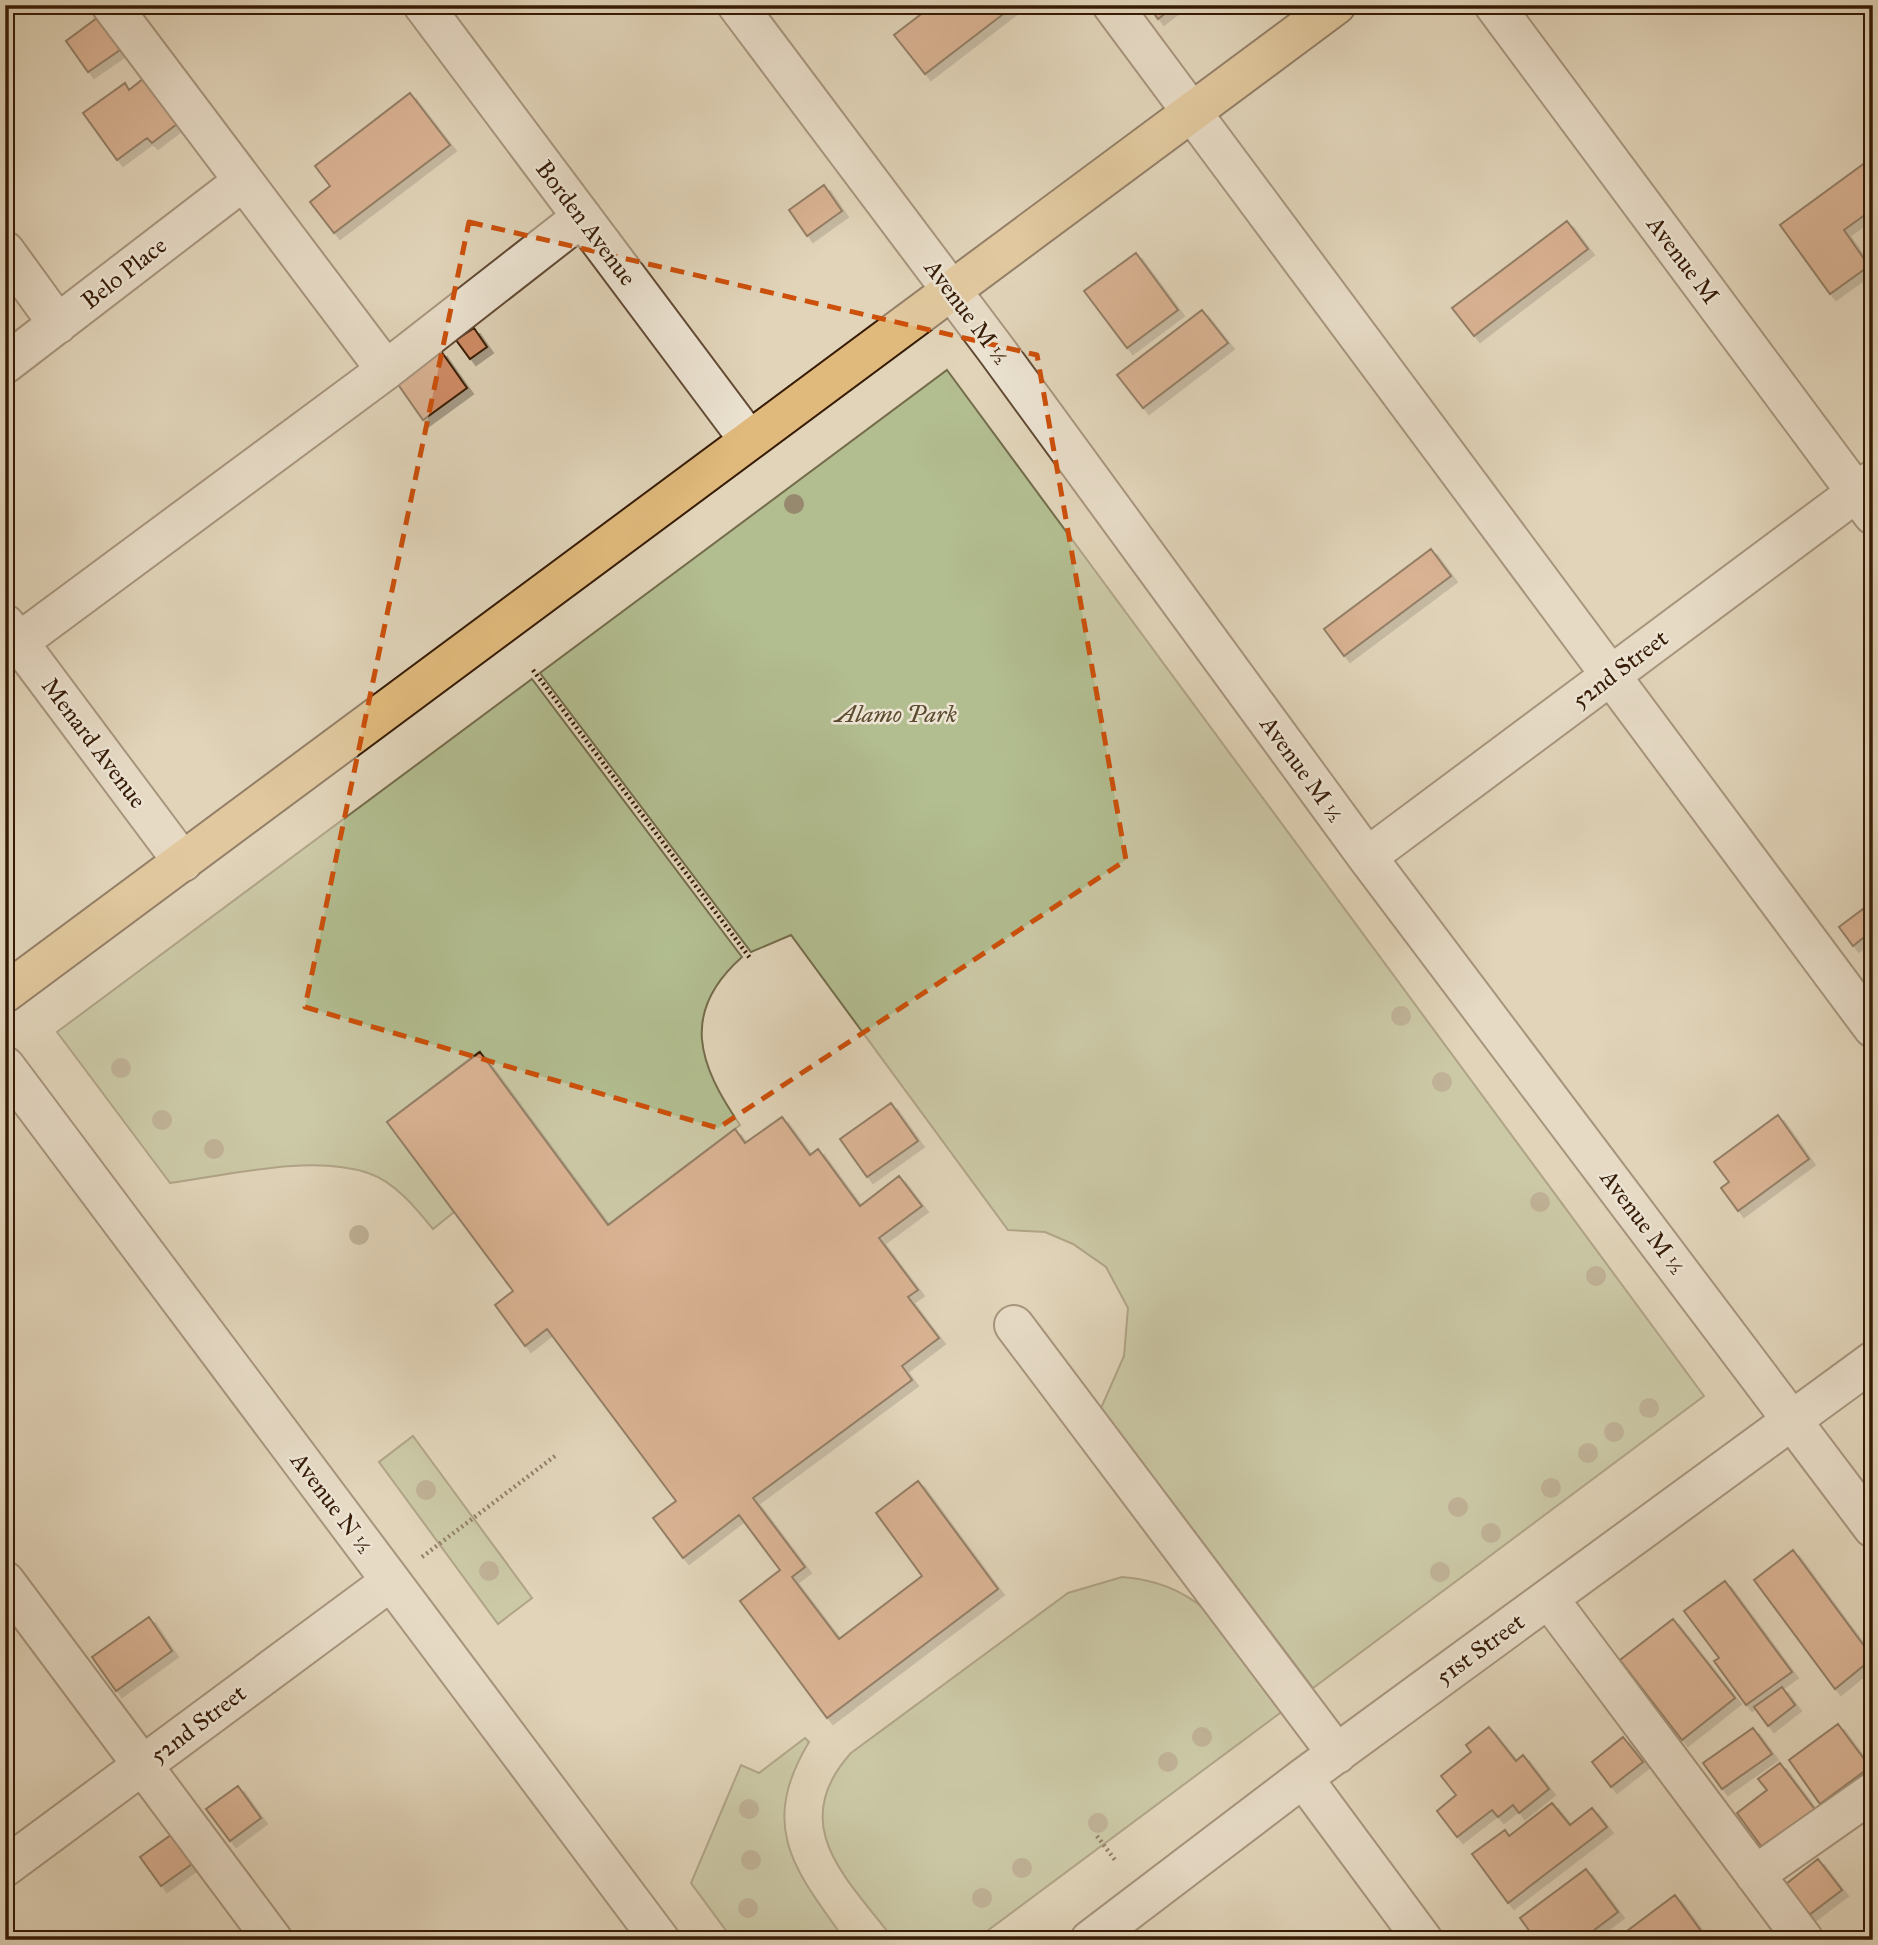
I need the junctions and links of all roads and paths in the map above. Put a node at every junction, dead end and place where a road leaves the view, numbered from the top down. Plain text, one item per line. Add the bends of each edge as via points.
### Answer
1 (111, 5) edge
2 (423, 5) edge
3 (737, 5) edge
4 (1112, 5) edge
5 (1336, 5) edge
6 (1494, 5) edge
7 (1192, 112) junction
8 (242, 182) junction
9 (582, 217) junction
10 (5, 251) edge
11 (952, 291) junction
12 (58, 324) junction
13 (5, 364) edge
14 (386, 370) junction
15 (749, 440) junction
16 (1867, 495) edge
17 (12, 633) edge
18 (533, 670) dead end
19 (1611, 676) junction
20 (1367, 857) junction
21 (183, 862) junction
22 (750, 958) dead end
23 (5, 993) edge
24 (1873, 1028) edge
25 (5, 1066) edge
26 (1014, 1325) dead end
27 (1873, 1362) edge
28 (1792, 1420) junction
29 (555, 1455) dead end
30 (1873, 1528) edge
31 (5, 1581) edge
32 (391, 1581) junction
33 (1549, 1599) junction
34 (1337, 1754) junction
35 (144, 1764) junction
36 (1303, 1778) junction
37 (1873, 1792) edge
38 (1097, 1836) dead end
39 (1115, 1860) dead end
40 (5, 1867) edge
41 (1755, 1875) junction
42 (273, 1940) edge
43 (660, 1940) edge
44 (1090, 1940) edge
45 (1423, 1940) edge
46 (1804, 1940) edge

1 - 8 street
2 - 9 street, Borden Avenue
3 - 11 street, Avenue M ½
4 - 7 street
5 - 7 main road
6 - 16 street, Avenue M
7 - 11 main road
7 - 19 street
8 - 12 street, Belo Place
8 - 14 street
9 - 14 street
9 - 15 street, Borden Avenue
10 - 12 street
11 - 15 main road
11 - 20 street, Avenue M ½
12 - 13 street, Belo Place
14 - 17 street
15 - 21 main road
16 - 19 street, 52nd Street
17 - 21 street, Menard Avenue
18 - 22 path
19 - 20 street, 52nd Street
19 - 24 street
20 - 28 street, Avenue M ½
21 - 23 main road
25 - 32 street, Avenue N ½
26 - 34 street
27 - 28 street, 51st Street
28 - 30 street, Avenue M ½
28 - 33 street, 51st Street
29 - 32 path
31 - 35 street
32 - 35 street, 52nd Street
32 - 43 street, Avenue N ½
33 - 34 street, 51st Street
33 - 41 street
34 - 36 street, 51st Street
35 - 40 street, 52nd Street
35 - 42 street
36 - 44 street, 51st Street
36 - 45 street
37 - 41 street
38 - 39 path
41 - 46 street

